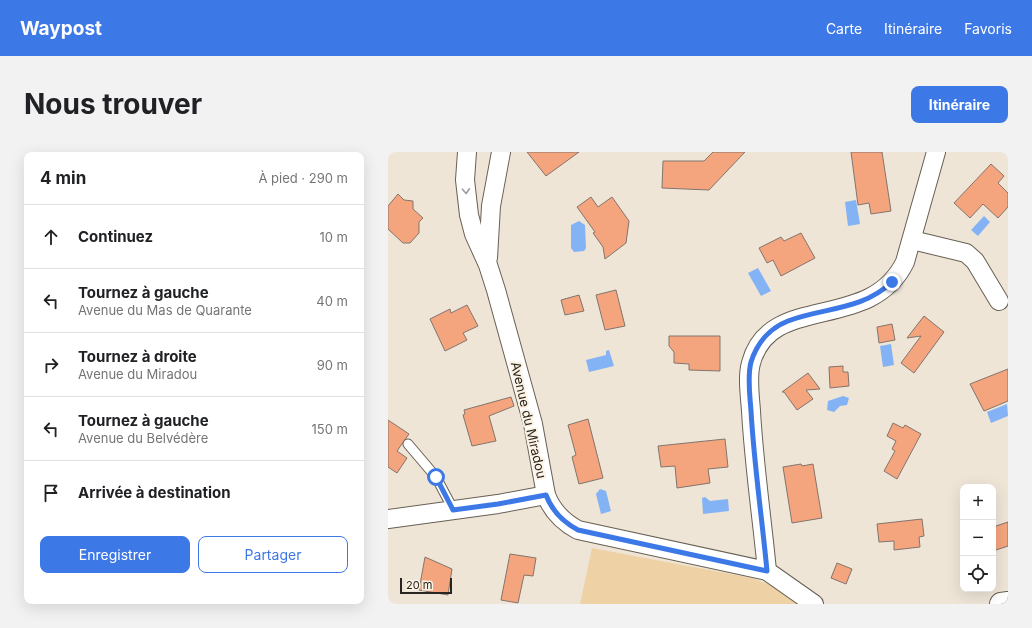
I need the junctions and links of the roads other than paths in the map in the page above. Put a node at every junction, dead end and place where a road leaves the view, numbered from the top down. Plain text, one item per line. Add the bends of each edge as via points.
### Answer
1 (467, 152) edge
2 (501, 152) edge
3 (936, 152) edge
4 (912, 240) junction
5 (488, 265) junction
6 (999, 301) dead end
7 (408, 444) dead end
8 (546, 495) junction
9 (453, 510) junction
10 (388, 519) edge
11 (767, 571) junction
12 (1008, 603) edge
13 (814, 604) edge
14 (1001, 604) edge

1 -> 5 street, Avenue du Miradou via 467,204 474,234
2 - 5 street, Avenue du Miradou via 491,206
3 - 4 street
4 - 6 street via 966,253 975,261
4 - 11 street via 900,273 882,292 840,309 788,322 768,332 758,346 751,363 750,386 753,443
5 - 8 street, Avenue du Miradou via 533,424
7 - 9 lane via 436,477
8 - 9 street
8 - 11 street, Avenue du Miradou via 550,506 566,524 578,530
9 - 10 street
11 - 13 street, Avenue du Miradou
12 - 14 street

